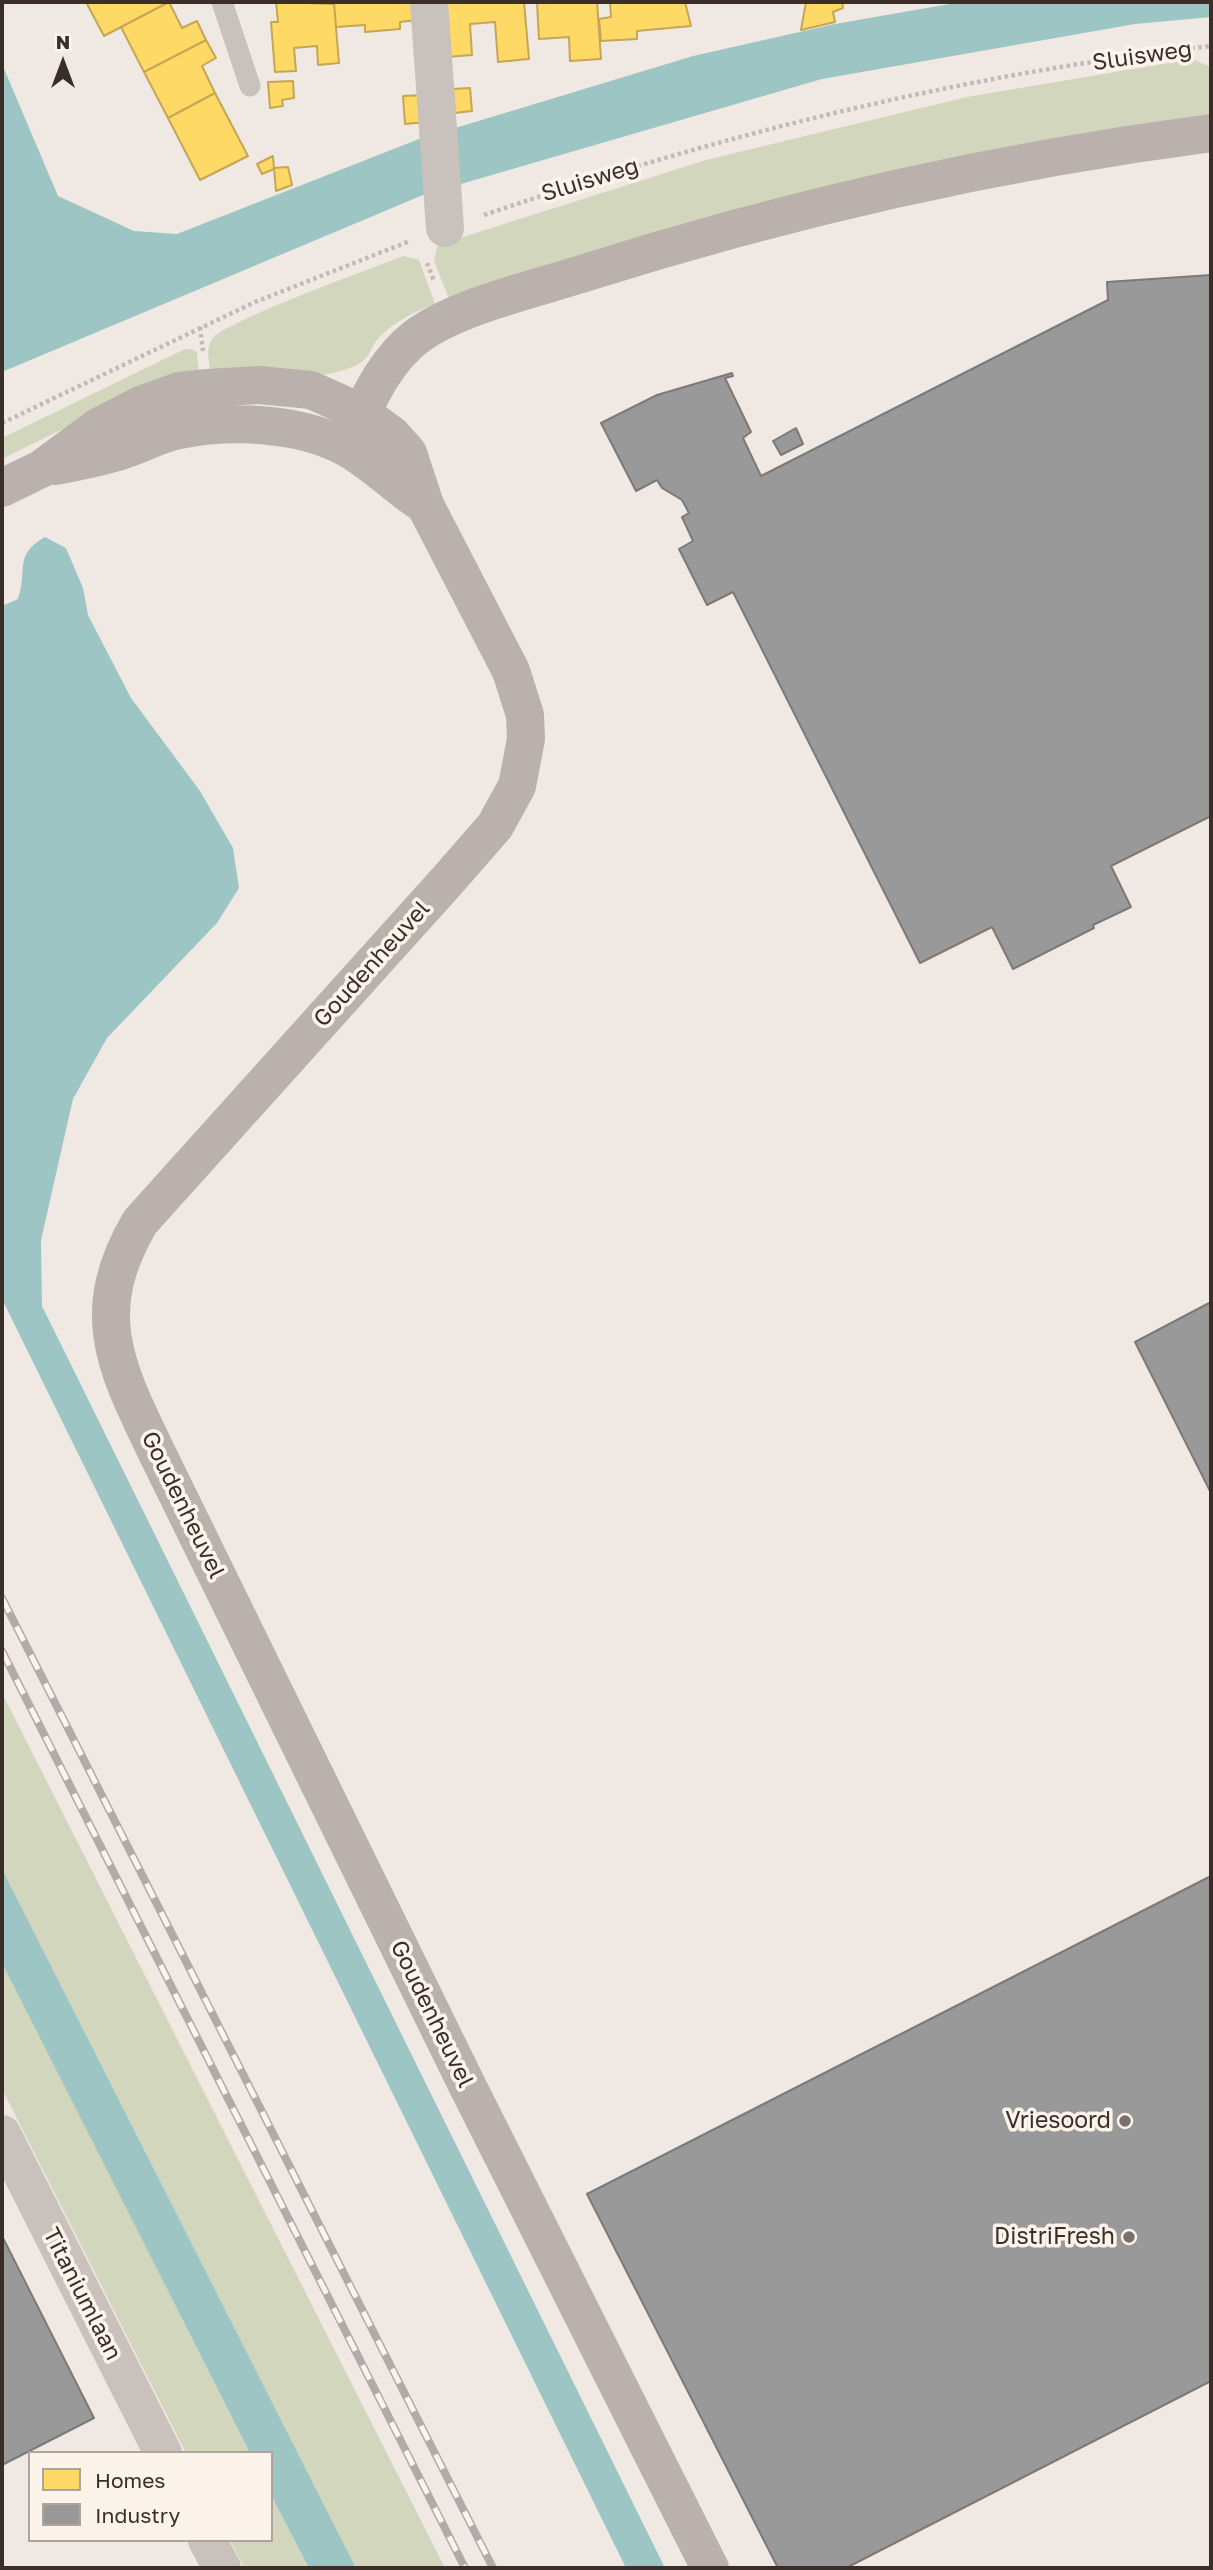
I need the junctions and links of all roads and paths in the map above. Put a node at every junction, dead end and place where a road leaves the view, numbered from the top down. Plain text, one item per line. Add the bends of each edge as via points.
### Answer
1 (222, 2) edge
2 (429, 2) edge
3 (1211, 46) edge
4 (250, 86) dead end
5 (1211, 133) edge
6 (431, 233) junction
7 (450, 317) junction
8 (362, 413) junction
9 (2, 423) edge
10 (345, 447) junction
11 (41, 469) junction
12 (2, 488) edge
13 (425, 505) junction
14 (2, 2134) edge
15 (162, 2451) edge
16 (208, 2542) edge
17 (222, 2568) edge
18 (710, 2568) edge

1 - 4 lane
2 - 6 street via 438,116
3 - 6 path, Sluisweg via 1006,77 818,117 632,167
5 - 7 street via 1005,165 853,198 639,256
6 - 7 path
6 - 9 path, Sluisweg via 255,302
7 - 8 street via 415,338 394,359
8 - 10 street
8 - 11 street via 311,390 288,387 179,391 98,427
8 - 13 street, Goudenheuvel via 393,435 408,453
10 - 11 street via 265,426 212,426 179,430 114,453
10 - 13 street
11 - 12 street
13 - 18 street, Goudenheuvel via 520,694 526,739 517,786 495,826 140,1222 113,1290 112,1339 125,1385 162,1463
14 - 15 street, Titaniumlaan
16 - 17 street

